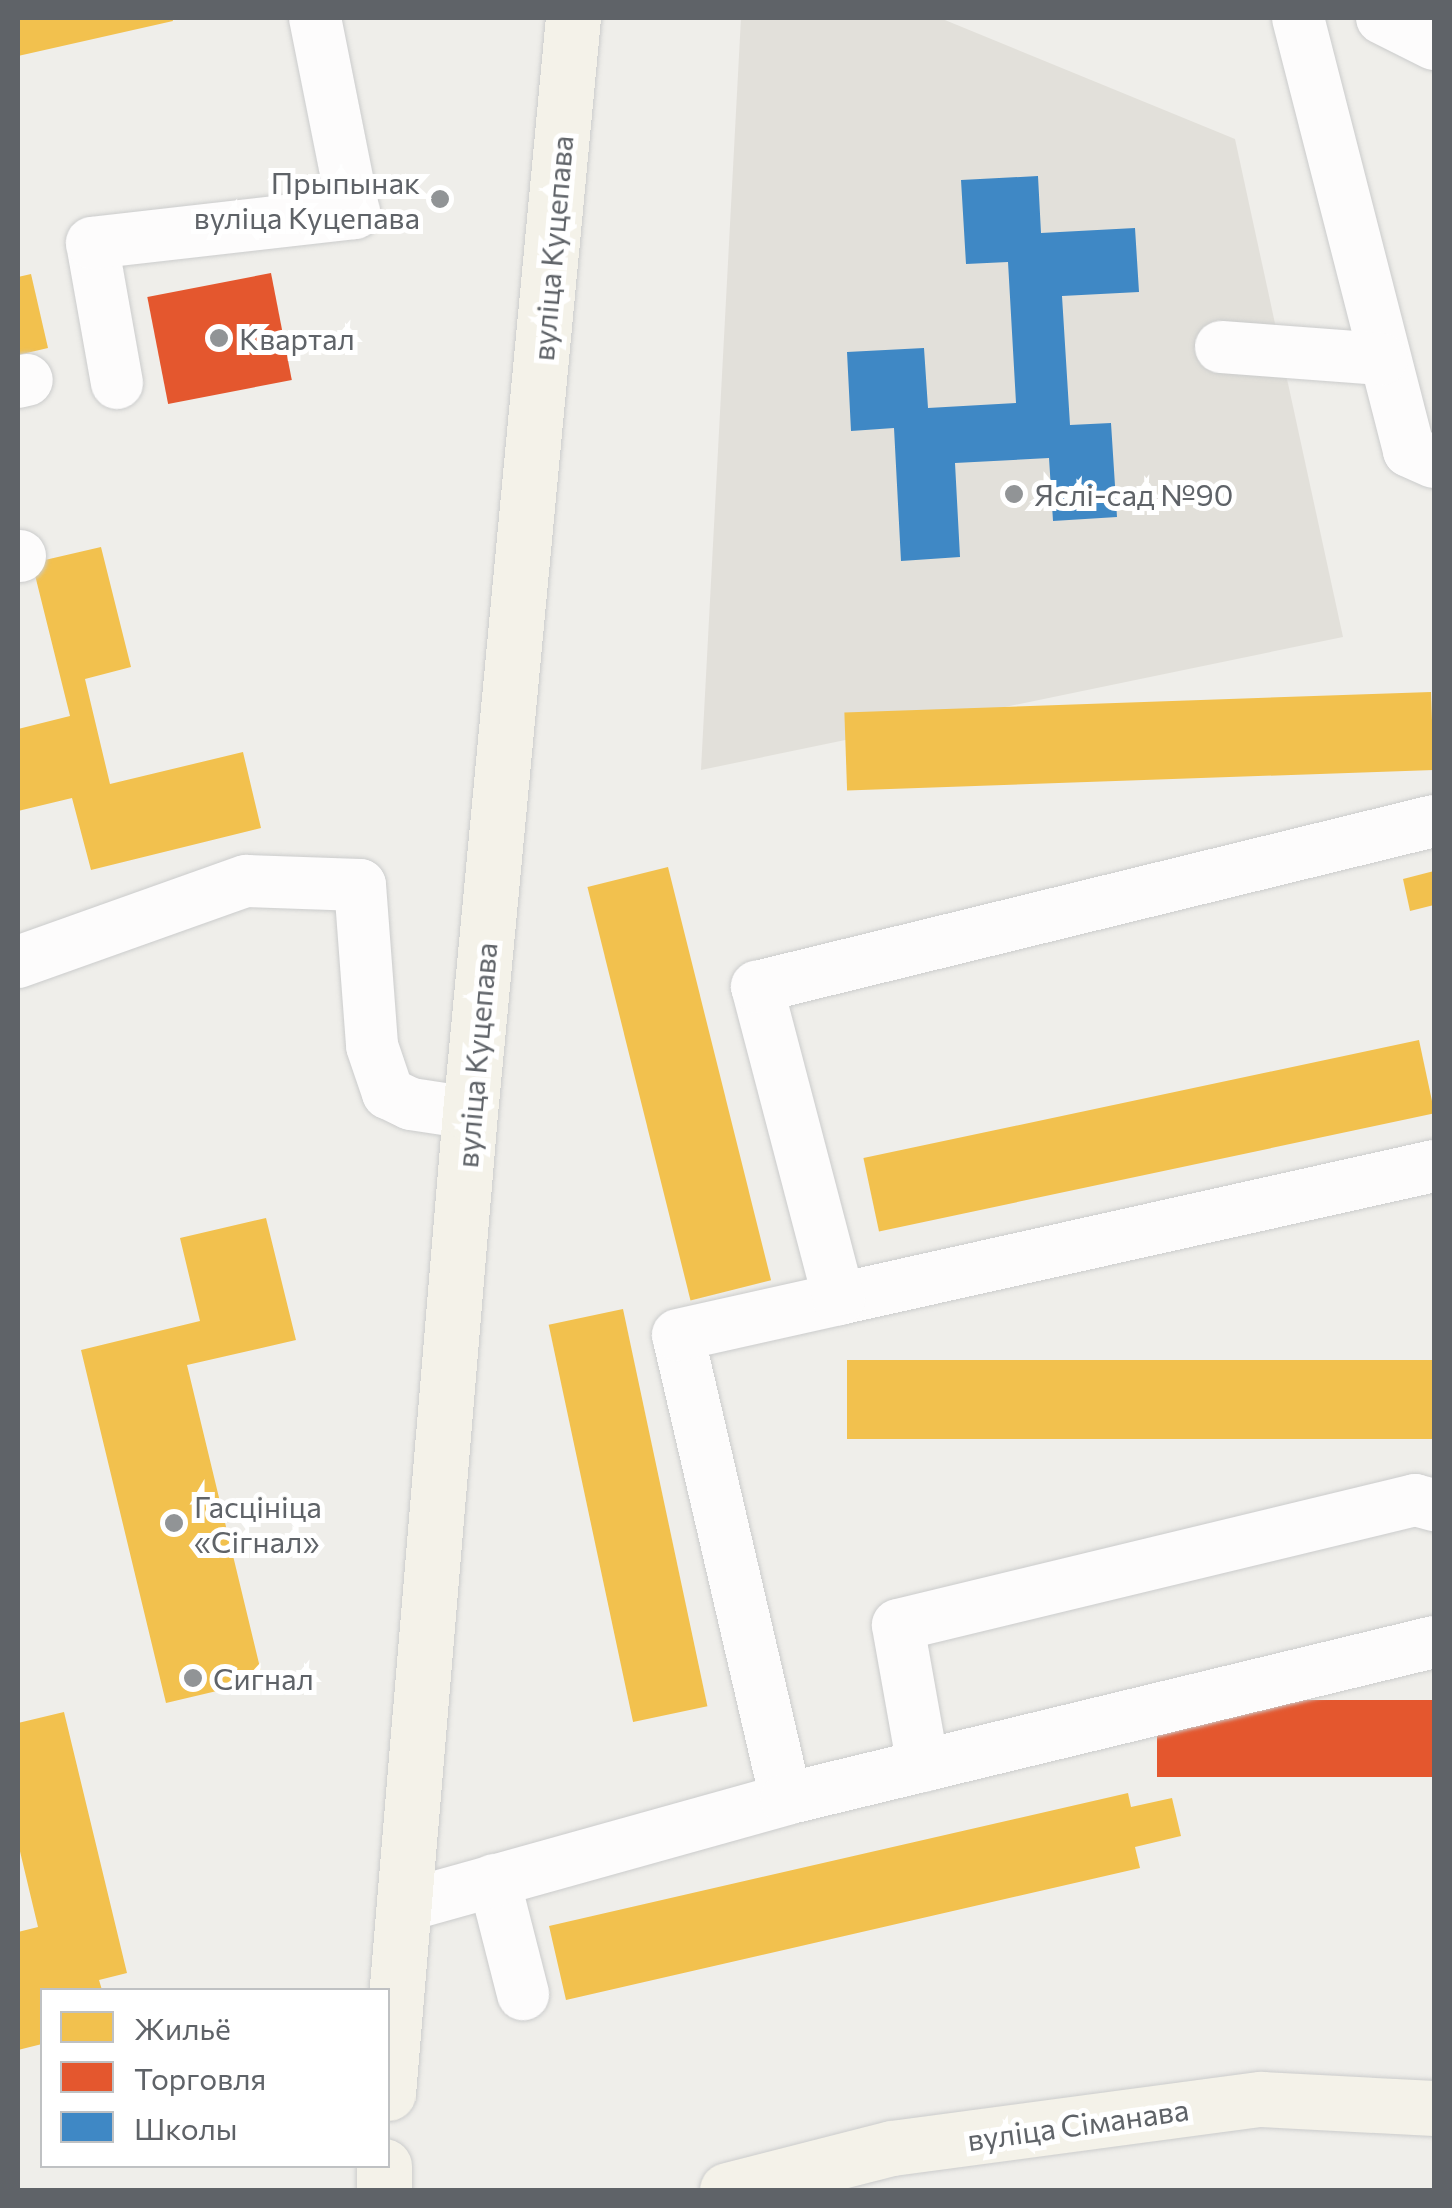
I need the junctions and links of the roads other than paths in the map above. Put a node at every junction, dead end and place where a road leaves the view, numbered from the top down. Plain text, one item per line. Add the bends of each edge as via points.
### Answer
1 (315, 18) edge
2 (574, 18) edge
3 (1298, 18) edge
4 (1382, 18) edge
5 (1434, 44) edge
6 (1220, 346) dead end
7 (1382, 359) junction
8 (117, 383) dead end
9 (1434, 462) edge
10 (1434, 821) edge
11 (18, 962) edge
12 (470, 1113) junction
13 (1434, 1166) edge
14 (838, 1299) junction
15 (1434, 1505) edge
16 (1434, 1642) edge
17 (922, 1766) junction
18 (786, 1799) junction
19 (494, 1880) junction
20 (404, 1906) junction
21 (523, 1994) dead end
22 (390, 2070) edge
23 (1434, 2108) edge
24 (728, 2190) edge

1 - 8 street via 354,213 92,244
2 - 12 main road, вуліца Куцепава
3 - 7 street
4 - 5 street
6 - 7 street
7 - 9 street via 1409,451
10 - 14 street via 757,987
11 - 12 street via 246,880 360,885 372,1046 388,1093 410,1104
12 - 20 main road, вуліца Куцепава
13 - 14 street
14 - 18 street via 678,1335
15 - 17 street via 1415,1500 898,1625
16 - 17 street
17 - 18 street
18 - 19 street
19 - 20 street
19 - 21 street
20 - 22 main road, вуліца Куцепава
23 - 24 main road, вуліца Сіманава via 1261,2100 892,2148

